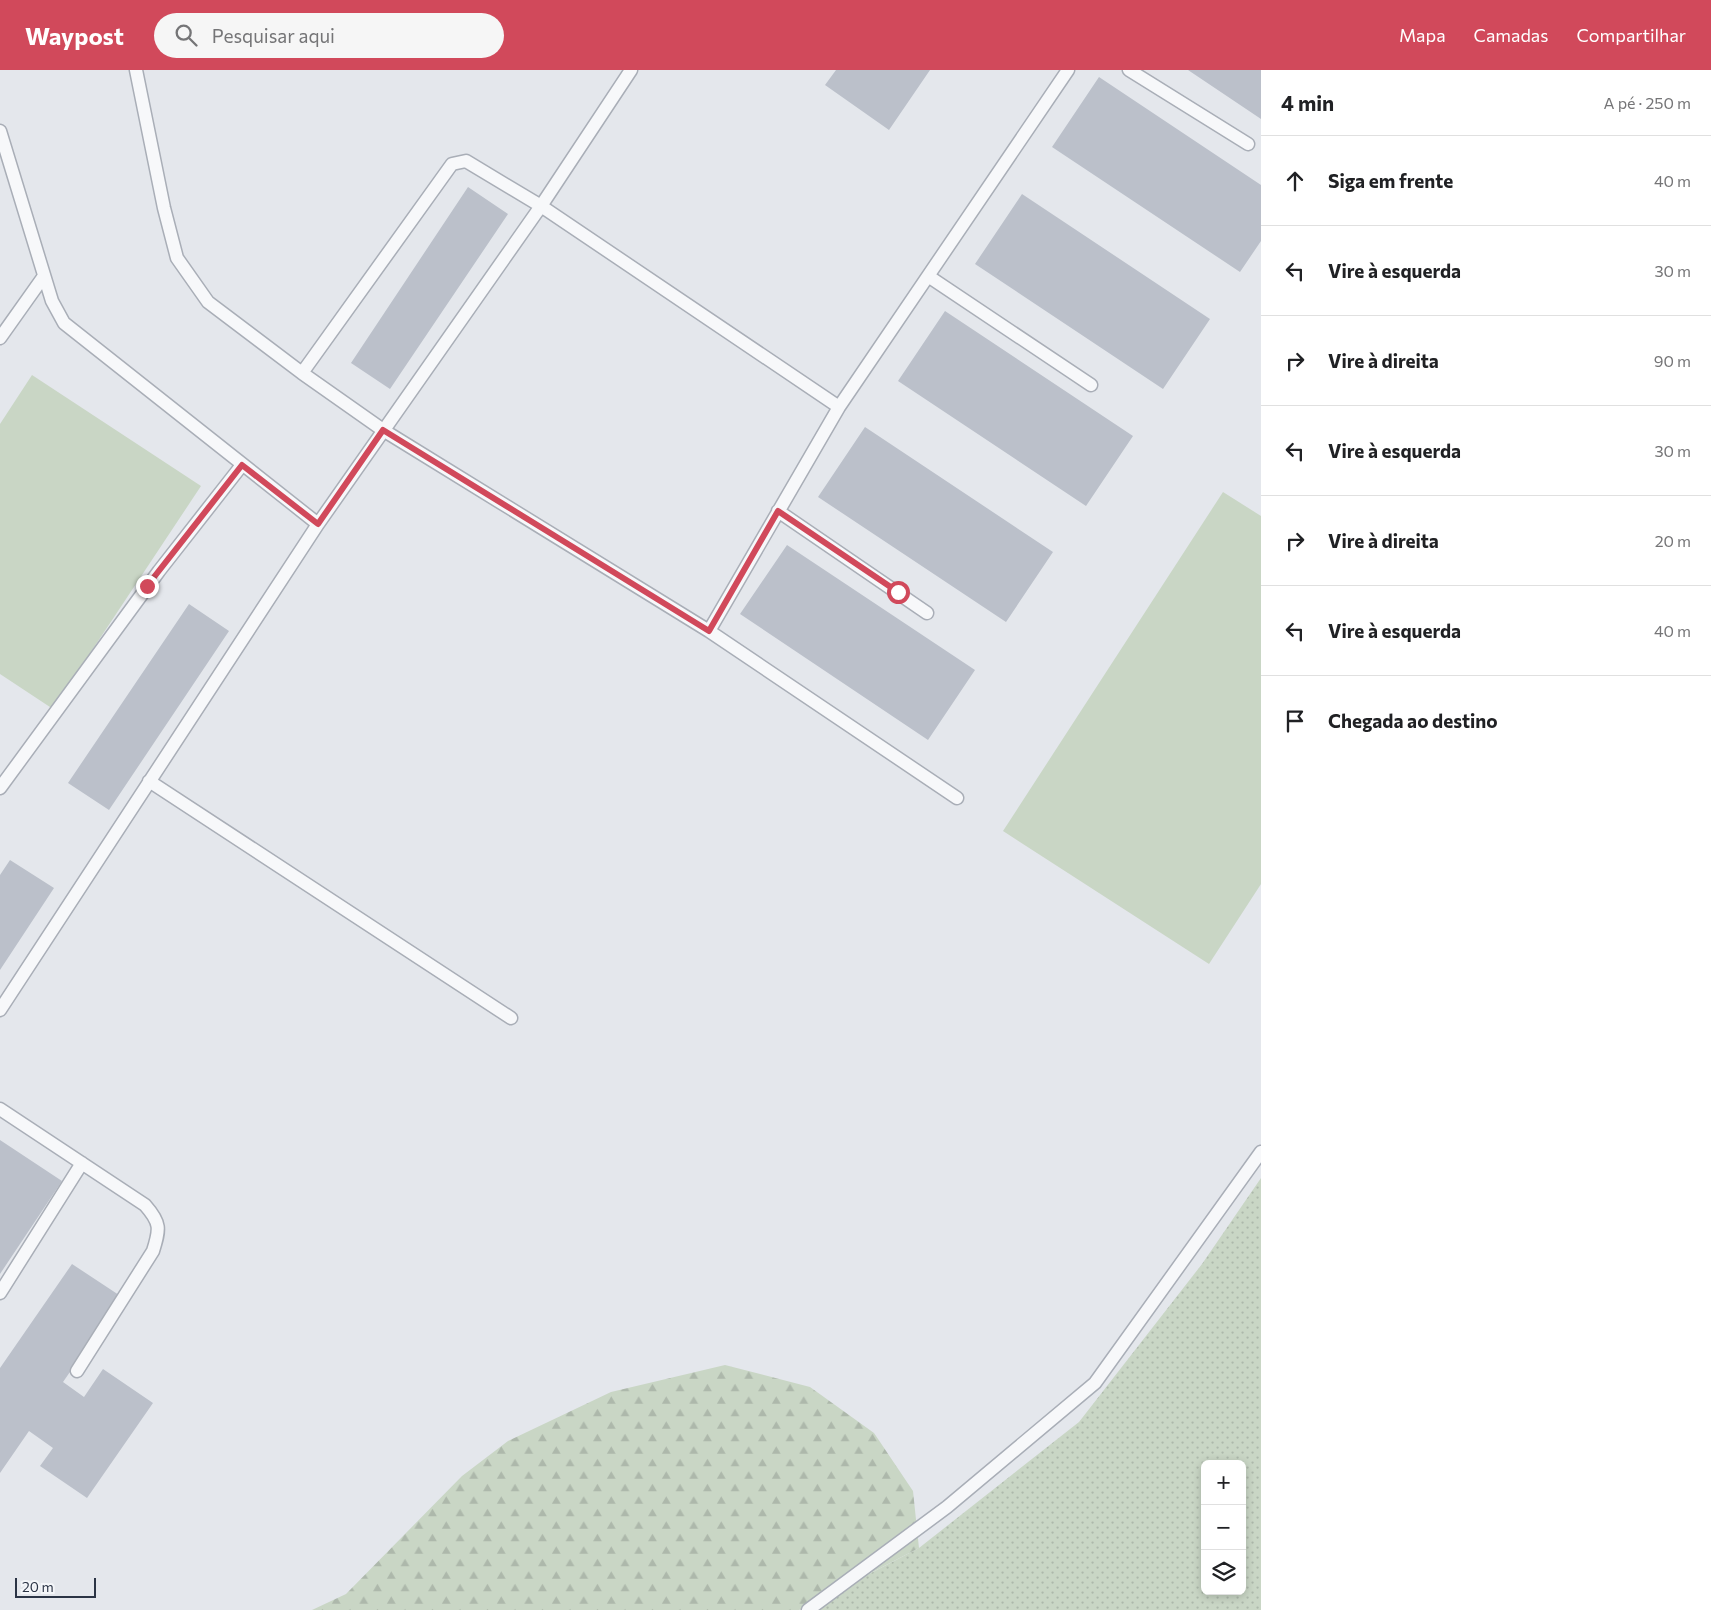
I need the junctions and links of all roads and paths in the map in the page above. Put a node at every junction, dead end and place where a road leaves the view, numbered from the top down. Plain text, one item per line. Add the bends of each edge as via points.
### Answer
1 (136, 70) edge
2 (631, 70) edge
3 (1068, 70) edge
4 (1129, 70) edge
5 (0, 131) edge
6 (1248, 144) dead end
7 (541, 206) junction
8 (44, 276) junction
9 (928, 276) junction
10 (0, 338) edge
11 (302, 373) junction
12 (1091, 385) dead end
13 (839, 407) junction
14 (383, 430) junction
15 (242, 465) junction
16 (778, 511) junction
17 (318, 524) junction
18 (927, 613) dead end
19 (709, 631) junction
20 (149, 781) junction
21 (0, 788) edge
22 (957, 798) dead end
23 (0, 1010) edge
24 (511, 1018) dead end
25 (0, 1109) edge
26 (1261, 1152) edge
27 (82, 1163) junction
28 (0, 1294) edge
29 (77, 1371) dead end
30 (808, 1610) edge

1 - 11 lane via 177,258 208,302
2 - 7 lane
3 - 9 lane
4 - 6 lane
5 - 8 lane
7 - 11 lane via 466,161 452,164
7 - 13 lane
7 - 14 lane
8 - 10 lane
8 - 15 lane via 64,324
9 - 12 lane
9 - 13 lane
11 - 14 lane
13 - 16 lane
14 - 17 lane
14 - 19 lane
15 - 17 lane
15 - 21 lane via 159,571
16 - 18 lane
16 - 19 lane
17 - 20 lane
19 - 22 lane
20 - 23 lane
20 - 24 lane
25 - 27 lane
26 - 30 lane via 1095,1383 947,1507
27 - 28 lane
27 - 29 lane via 145,1205 157,1218 159,1234 153,1251

